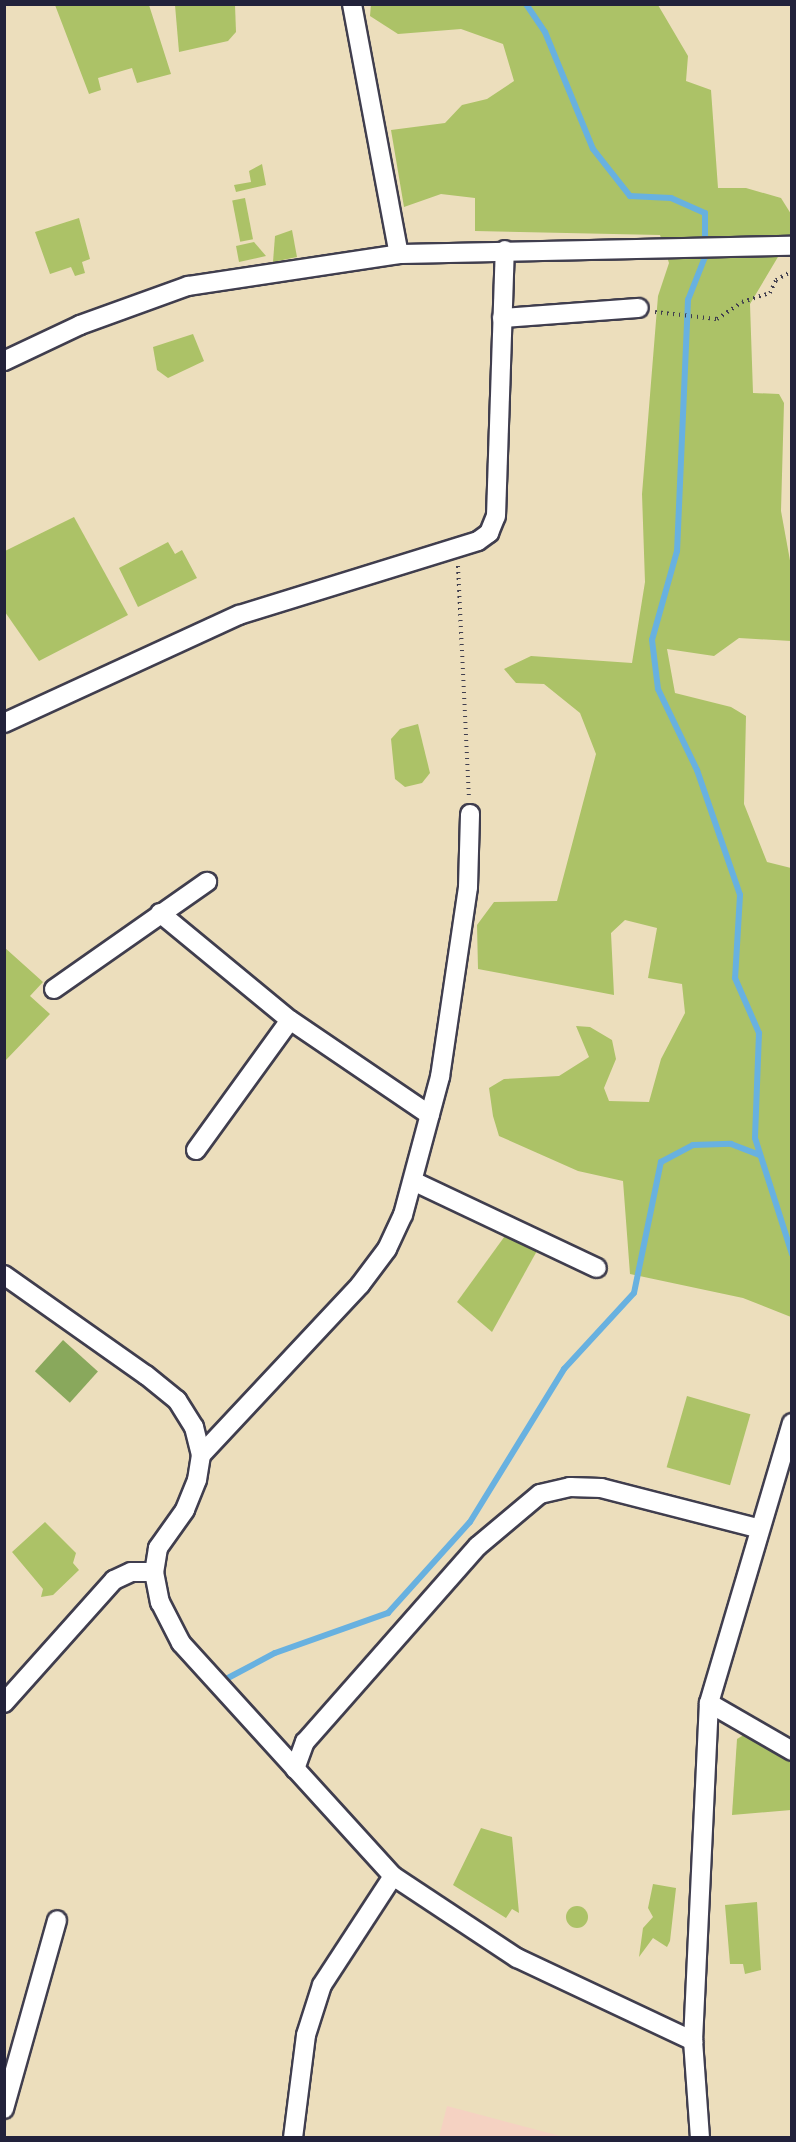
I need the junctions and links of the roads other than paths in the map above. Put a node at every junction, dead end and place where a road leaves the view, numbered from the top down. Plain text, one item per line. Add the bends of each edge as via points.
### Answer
1 (352, 4) edge
2 (792, 246) edge
3 (506, 250) junction
4 (399, 254) junction
5 (639, 308) dead end
6 (502, 318) junction
7 (4, 361) edge
8 (4, 723) edge
9 (470, 814) road end
10 (207, 882) dead end
11 (159, 913) junction
12 (54, 989) dead end
13 (290, 1020) junction
14 (430, 1115) junction
15 (196, 1150) dead end
16 (415, 1182) junction
17 (597, 1268) dead end
18 (4, 1275) edge
19 (792, 1423) edge
20 (201, 1455) junction
21 (757, 1528) junction
22 (154, 1572) junction
23 (4, 1703) edge
24 (709, 1703) junction
25 (792, 1751) edge
26 (296, 1769) junction
27 (393, 1876) junction
28 (57, 1920) dead end
29 (693, 2041) junction
30 (4, 2109) edge
31 (293, 2138) edge
32 (700, 2138) edge

1 - 4 street
2 - 3 street
3 - 4 street
3 - 6 street
4 - 7 street via 188,286 80,325
5 - 6 street
6 - 8 street via 496,516 478,541 239,615
9 - 14 street via 468,887
10 - 11 street
11 - 12 street
11 - 13 street
13 - 14 street
13 - 15 street
14 - 16 street
16 - 17 street
16 - 20 street via 387,1249 360,1285
18 - 20 street via 177,1400 194,1427
19 - 21 street
20 - 22 street via 193,1490 158,1548
21 - 24 street
21 - 26 street via 601,1488 570,1487 540,1494 478,1546 365,1673 305,1742
22 - 23 street via 132,1572 114,1580
22 - 26 street via 160,1602 181,1643
24 - 25 street
24 - 29 street
26 - 27 street
27 - 29 street via 517,1958
27 - 31 street via 322,1985 306,2035
28 - 30 street
29 - 32 street

